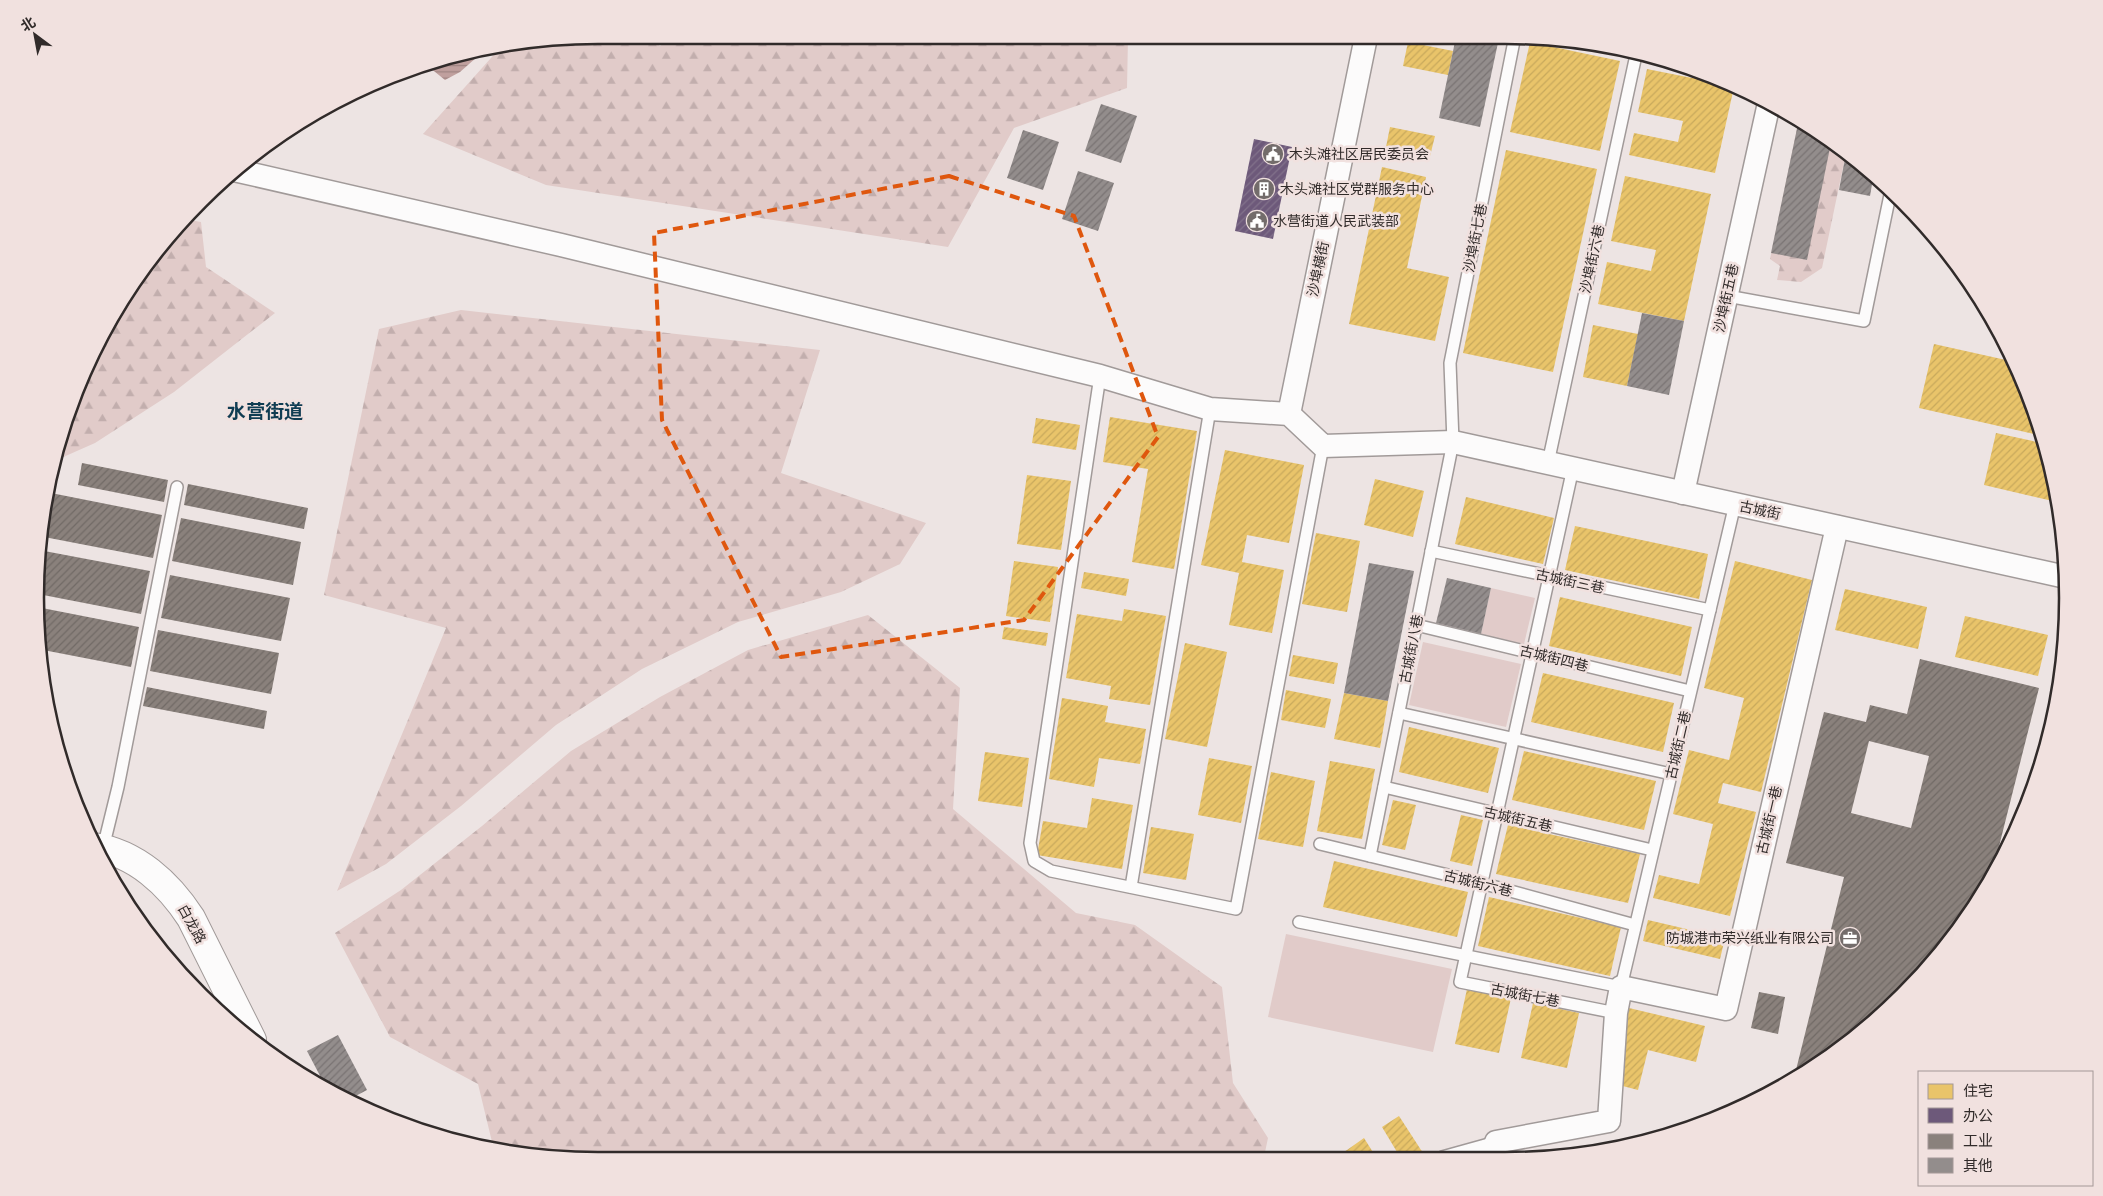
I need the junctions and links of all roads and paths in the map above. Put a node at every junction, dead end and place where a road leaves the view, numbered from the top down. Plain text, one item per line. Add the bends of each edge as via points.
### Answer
1 (1365, 44) edge
2 (1513, 44) edge
3 (1635, 60) edge
4 (1767, 110) edge
5 (244, 172) edge
6 (1888, 198) edge
7 (1727, 296) junction
8 (1100, 376) junction
9 (1210, 409) junction
10 (1289, 414) junction
11 (1453, 442) junction
12 (1324, 446) junction
13 (1548, 463) junction
14 (1573, 468) junction
15 (177, 487) dead end
16 (1684, 493) junction
17 (1735, 504) junction
18 (1837, 527) junction
19 (1431, 551) junction
20 (2058, 575) edge
21 (1549, 577) junction
22 (1710, 610) junction
23 (1416, 625) junction
24 (1532, 652) junction
25 (1690, 691) junction
26 (1398, 713) junction
27 (1513, 738) junction
28 (1671, 774) junction
29 (1384, 787) junction
30 (1497, 814) junction
31 (99, 838) edge
32 (1320, 844) dead end
33 (103, 847) edge
34 (1652, 850) junction
35 (1370, 856) junction
36 (1481, 883) junction
37 (1131, 887) junction
38 (1299, 922) dead end
39 (1635, 925) junction
40 (1465, 956) junction
41 (1621, 987) junction
42 (1616, 1013) junction
43 (244, 1024) edge
44 (1494, 1149) edge
45 (1474, 1152) edge

1 - 10 street, 沙埠横街
2 - 11 lane, 沙埠街七巷 via 1450,363
3 - 13 lane, 沙埠街六巷
4 - 7 street, 沙埠街五巷
5 - 8 street via 561,245
6 - 7 lane via 1864,321
7 - 16 street, 沙埠街五巷
8 - 9 street
8 - 37 lane via 1030,843 1034,861 1051,871
9 - 10 street
9 - 37 lane
10 - 12 street
11 - 12 street, 古城街
11 - 13 street, 古城街
11 - 19 lane, 古城街八巷
12 - 37 lane via 1236,909
13 - 14 street, 古城街
14 - 16 street, 古城街
14 - 21 lane
15 - 31 lane via 118,787
16 - 17 street, 古城街
17 - 18 street, 古城街
17 - 22 lane, 古城街二巷
18 - 20 street, 古城街
18 - 41 street, 古城街一巷 via 1726,1009
19 - 21 lane, 古城街三巷
19 - 23 lane, 古城街八巷
21 - 22 lane, 古城街三巷
21 - 24 lane
22 - 25 lane, 古城街二巷
23 - 24 lane, 古城街四巷
23 - 26 lane, 古城街八巷
24 - 25 lane, 古城街四巷
24 - 27 lane
25 - 28 lane, 古城街二巷
26 - 27 lane
26 - 29 lane, 古城街八巷
27 - 28 lane
27 - 30 lane
28 - 34 lane, 古城街二巷
29 - 30 lane, 古城街五巷
29 - 35 lane, 古城街八巷
30 - 34 lane, 古城街五巷
30 - 36 lane
32 - 35 lane, 古城街六巷
33 - 43 street, 白龙路 via 153,874 180,902
34 - 39 lane, 古城街二巷
35 - 36 lane, 古城街六巷
36 - 39 lane, 古城街六巷
36 - 40 lane
38 - 40 lane, 古城街七巷
39 - 41 lane, 古城街二巷
40 - 41 lane, 古城街七巷
40 - 42 lane, 古城街七巷 via 1460,982
41 - 42 street
42 - 44 street via 1609,1121
44 - 45 lane

